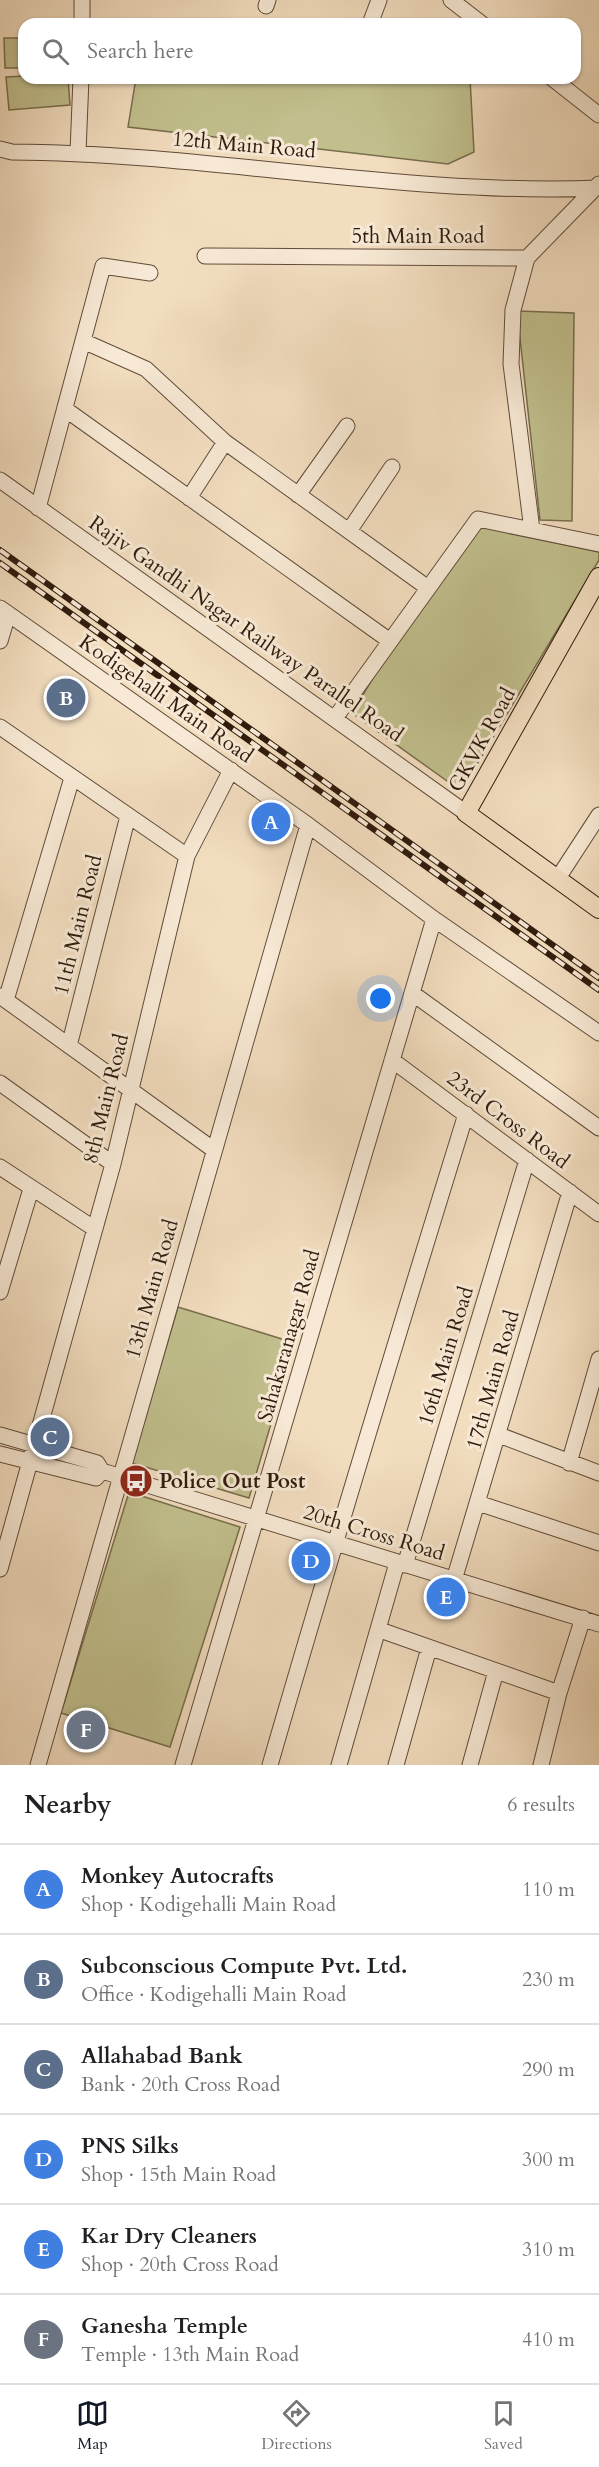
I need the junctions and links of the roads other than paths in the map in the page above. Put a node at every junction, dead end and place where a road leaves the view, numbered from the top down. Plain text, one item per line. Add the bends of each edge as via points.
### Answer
1 (82, 0) edge
2 (380, 0) edge
3 (451, 0) edge
4 (82, 18) edge
5 (372, 18) edge
6 (474, 18) edge
7 (81, 84) edge
8 (560, 84) edge
9 (599, 115) edge
10 (0, 150) edge
11 (78, 152) junction
12 (598, 187) edge
13 (205, 256) dead end
14 (527, 258) junction
15 (150, 273) dead end
16 (83, 341) junction
17 (65, 409) junction
18 (347, 426) dead end
19 (225, 442) junction
20 (392, 467) dead end
21 (0, 480) edge
22 (298, 495) junction
23 (189, 498) junction
24 (39, 508) junction
25 (532, 530) junction
26 (349, 531) junction
27 (599, 544) edge
28 (599, 577) edge
29 (428, 588) junction
30 (4, 611) edge
31 (0, 640) edge
32 (390, 641) junction
33 (335, 718) junction
34 (0, 727) edge
35 (231, 770) junction
36 (72, 778) junction
37 (466, 813) junction
38 (599, 814) edge
39 (128, 816) junction
40 (308, 825) junction
41 (187, 856) junction
42 (558, 878) junction
43 (599, 909) edge
44 (434, 919) junction
45 (412, 993) junction
46 (3, 998) edge
47 (599, 1033) edge
48 (69, 1046) junction
49 (392, 1060) junction
50 (0, 1083) edge
51 (130, 1089) junction
52 (466, 1114) junction
53 (599, 1128) edge
54 (214, 1150) junction
55 (527, 1160) junction
56 (113, 1164) junction
57 (0, 1167) edge
58 (31, 1189) junction
59 (570, 1192) junction
60 (599, 1214) edge
61 (95, 1229) junction
62 (2, 1275) edge
63 (0, 1292) edge
64 (599, 1359) edge
65 (0, 1435) edge
66 (499, 1435) junction
67 (34, 1446) junction
68 (0, 1454) edge
69 (30, 1461) junction
70 (569, 1463) junction
71 (102, 1471) junction
72 (599, 1473) edge
73 (121, 1476) junction
74 (478, 1503) junction
75 (257, 1520) junction
76 (6, 1525) edge
77 (599, 1543) edge
78 (334, 1544) junction
79 (401, 1564) junction
80 (0, 1569) edge
81 (454, 1580) junction
82 (584, 1618) junction
83 (599, 1624) edge
84 (380, 1630) junction
85 (429, 1647) junction
86 (496, 1671) junction
87 (559, 1693) junction
88 (38, 1765) edge
89 (183, 1765) edge
90 (270, 1765) edge
91 (339, 1765) edge
92 (396, 1765) edge
93 (470, 1765) edge
94 (541, 1765) edge

1 - 4 street
2 - 5 street
3 - 6 street
7 - 11 street
8 - 9 street
10 - 11 street, 12th Main Road
11 - 12 street, 12th Main Road via 485,188
12 - 14 street
13 - 14 street, 5th Main Road
14 - 25 street via 513,310 511,364
15 - 16 street via 103,266
16 - 17 street
16 - 19 street via 146,369
17 - 23 street
17 - 24 street
18 - 22 street
19 - 22 street
19 - 23 street
20 - 26 street
21 - 24 street, Rajiv Gandhi Nagar Railway Parallel Road
22 - 26 street
23 - 32 street
24 - 33 street, Rajiv Gandhi Nagar Railway Parallel Road
25 - 27 street
25 - 29 street via 477,519
26 - 29 street
28 - 37 main road, GKVK Road
29 - 32 street
30 - 31 street
30 - 35 street, Kodigehalli Main Road
32 - 33 street
33 - 37 street, Rajiv Gandhi Nagar Railway Parallel Road
34 - 36 street
35 - 40 street, Kodigehalli Main Road
35 - 41 street, 8th Main Road
36 - 39 street
36 - 46 street
37 - 42 main road, GKVK Road
38 - 42 street
39 - 41 street
39 - 48 street, 11th Main Road
40 - 44 street, Kodigehalli Main Road
40 - 54 street, 13th Main Road
41 - 51 street, 8th Main Road
42 - 43 main road, GKVK Road
44 - 45 street, Sahakaranagar Road
44 - 47 street, Kodigehalli Main Road
45 - 49 street, Sahakaranagar Road
45 - 53 street
46 - 48 street
48 - 51 street
49 - 52 street, 23rd Cross Road
49 - 75 street, Sahakaranagar Road
50 - 56 street
51 - 54 street
51 - 56 street, 8th Main Road
52 - 55 street, 23rd Cross Road
52 - 78 street
54 - 73 street, 13th Main Road
55 - 59 street, 23rd Cross Road
55 - 79 street, 16th Main Road
56 - 61 street, 8th Main Road
57 - 58 street
58 - 61 street
58 - 62 street
59 - 60 street, 23rd Cross Road
59 - 66 street, 17th Main Road
61 - 67 street, 8th Main Road
62 - 63 street
64 - 70 street
65 - 67 street, 20th Cross Road
66 - 70 street
66 - 74 street, 17th Main Road
67 - 69 street, 8th Main Road
67 - 71 street, 20th Cross Road via 97,1463
68 - 69 street, 20th Cross Road
69 - 71 street, 20th Cross Road via 96,1478
69 - 76 street, 8th Main Road
70 - 72 street
71 - 73 street, 20th Cross Road
73 - 75 street, 20th Cross Road
73 - 88 street, 13th Main Road
74 - 77 street
74 - 81 street, 17th Main Road
75 - 78 street, 20th Cross Road
75 - 89 street, Sahakaranagar Road
76 - 80 street, 8th Main Road
78 - 79 street, 20th Cross Road
78 - 90 street
79 - 81 street, 20th Cross Road
79 - 84 street, 16th Main Road
81 - 82 street, 20th Cross Road
82 - 83 street, 20th Cross Road
82 - 87 street
84 - 85 street
84 - 91 street, 16th Main Road
85 - 86 street
85 - 92 street
86 - 87 street
86 - 93 street
87 - 94 street

